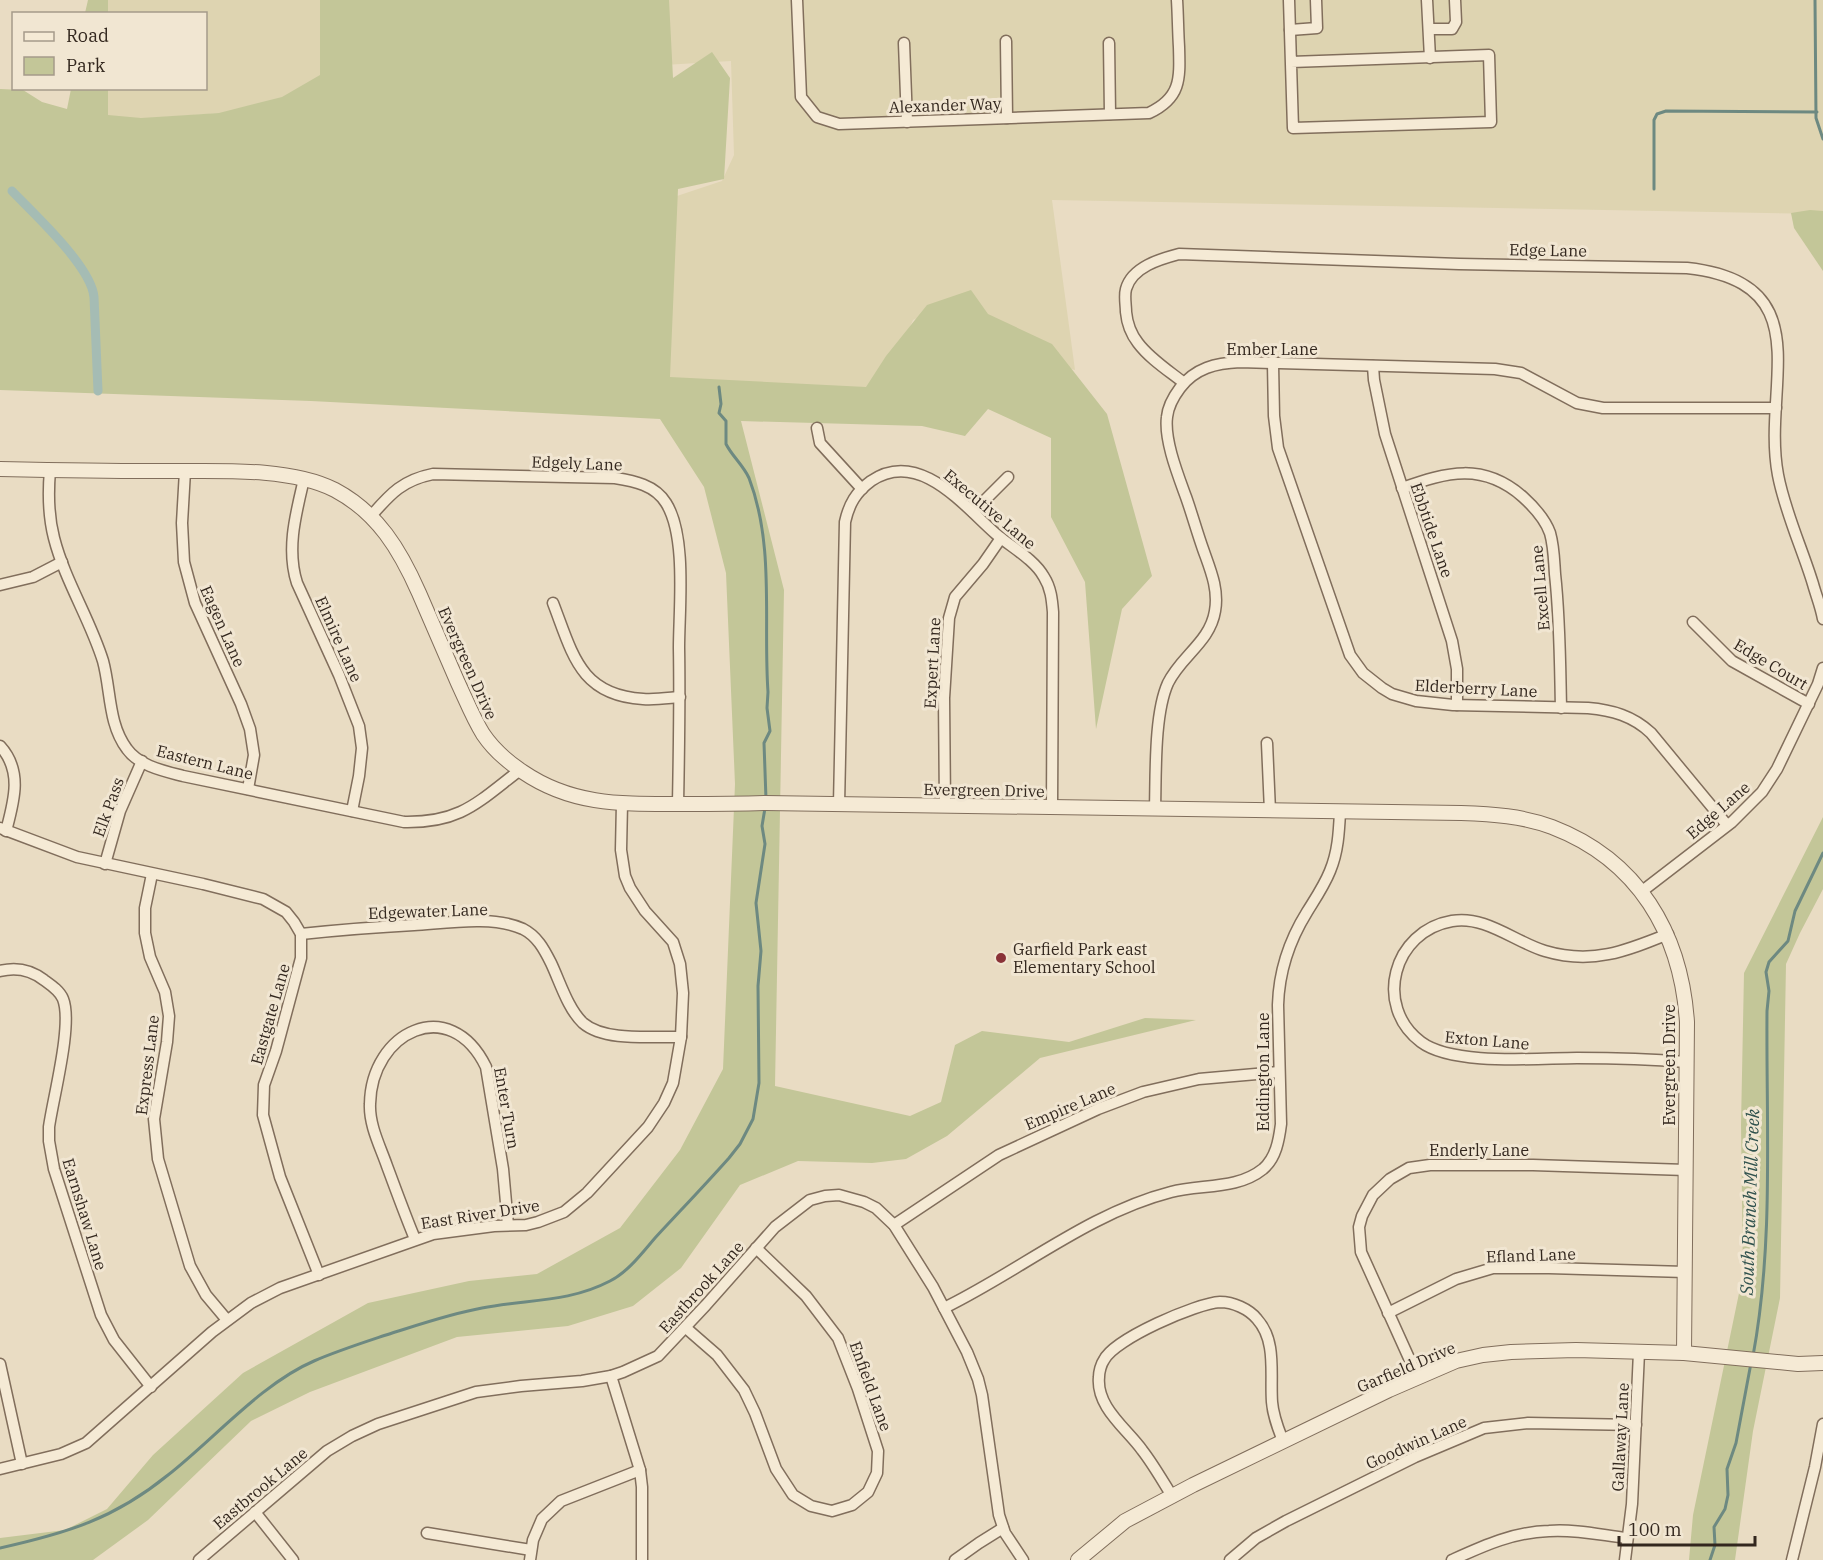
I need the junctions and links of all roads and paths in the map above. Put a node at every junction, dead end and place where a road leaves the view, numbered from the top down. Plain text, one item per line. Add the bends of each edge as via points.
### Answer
1 (797, 0) edge
2 (1177, 0) edge
3 (1289, 0) edge
4 (1316, 0) edge
5 (1427, 0) edge
6 (1455, 0) edge
7 (1429, 29) junction
8 (1290, 30) junction
9 (1006, 41) dead end
10 (904, 43) dead end
11 (1109, 43) dead end
12 (1430, 58) junction
13 (1291, 62) junction
14 (1110, 114) junction
15 (1007, 118) junction
16 (907, 122) junction
17 (1273, 364) junction
18 (1373, 366) junction
19 (1184, 383) junction
20 (1776, 408) junction
21 (817, 428) dead end
22 (0, 469) edge
23 (50, 470) junction
24 (185, 471) junction
25 (1008, 477) dead end
26 (304, 479) junction
27 (1402, 488) junction
28 (861, 489) junction
29 (973, 512) junction
30 (371, 516) junction
31 (1001, 538) junction
32 (62, 562) junction
33 (0, 585) edge
34 (553, 603) dead end
35 (1823, 619) edge
36 (1693, 622) dead end
37 (1823, 668) edge
38 (680, 698) junction
39 (1809, 704) junction
40 (1457, 705) junction
41 (1560, 708) junction
42 (1267, 743) dead end
43 (0, 746) edge
44 (142, 761) junction
45 (520, 770) junction
46 (248, 789) junction
47 (622, 803) junction
48 (678, 804) junction
49 (838, 805) junction
50 (945, 806) junction
51 (1052, 808) junction
52 (1155, 809) junction
53 (352, 811) junction
54 (1270, 811) junction
55 (1340, 812) junction
56 (1727, 825) junction
57 (3, 830) edge
58 (105, 864) junction
59 (152, 874) junction
60 (1641, 892) junction
61 (301, 934) junction
62 (1668, 934) junction
63 (0, 971) edge
64 (681, 1037) junction
65 (1686, 1062) junction
66 (1279, 1072) junction
67 (1686, 1170) junction
68 (508, 1225) junction
69 (894, 1225) junction
70 (415, 1239) junction
71 (756, 1248) junction
72 (1685, 1272) junction
73 (319, 1275) junction
74 (945, 1308) junction
75 (1388, 1313) junction
76 (226, 1320) junction
77 (686, 1328) junction
78 (1639, 1352) junction
79 (1684, 1353) junction
80 (1823, 1363) edge
81 (0, 1364) edge
82 (611, 1376) junction
83 (1418, 1378) junction
84 (151, 1387) junction
85 (1636, 1425) junction
86 (1823, 1425) edge
87 (1283, 1441) junction
88 (22, 1464) junction
89 (1819, 1468) edge
90 (0, 1469) edge
91 (640, 1470) junction
92 (1172, 1496) junction
93 (255, 1512) junction
94 (1004, 1528) junction
95 (427, 1533) dead end
96 (1627, 1538) junction
97 (531, 1555) edge
98 (1086, 1557) edge
99 (199, 1560) edge
100 (293, 1560) edge
101 (642, 1560) edge
102 (955, 1560) edge
103 (1023, 1560) edge
104 (1230, 1560) edge
105 (1452, 1560) edge
106 (1625, 1560) edge
107 (1792, 1560) edge

1 - 16 street, Alexander Way via 801,97 818,117 839,124
2 - 14 street, Alexander Way via 1180,79 1174,93 1163,106 1149,113
3 - 8 street
4 - 8 street via 1317,28
5 - 7 street
6 - 7 street via 1456,22 1452,29
7 - 12 street
8 - 13 street
9 - 15 street
10 - 16 street
11 - 14 street
12 - 13 street
12 - 13 street via 1489,56 1491,122 1293,128
14 - 15 street, Alexander Way
15 - 16 street, Alexander Way
17 - 18 street, Ember Lane
17 - 19 street, Ember Lane via 1214,365
17 - 40 street, Elderberry Lane via 1278,448 1350,655 1363,674 1392,694
18 - 20 street, Ember Lane via 1515,372 1577,403 1603,408
18 - 27 street, Ebbtide Lane via 1379,409
19 - 20 street, Edge Lane via 1136,340 1129,327 1126,289 1157,259 1179,254 1687,268 1738,279 1772,315 1779,340
19 - 52 street, Ember Lane via 1166,418 1172,458 1214,581 1216,609 1206,635 1169,680 1164,694
20 - 35 street, Edge Lane via 1775,459 1781,490
21 - 28 street via 820,443
22 - 23 street, Evergreen Drive
23 - 24 street, Evergreen Drive
23 - 32 street, Eastern Lane via 49,511
24 - 26 street, Evergreen Drive via 271,473
24 - 46 street, Eagen Lane via 182,535 186,576 250,729 254,755
25 - 29 street
26 - 30 street, Evergreen Drive via 333,490
26 - 53 street, Elmire Lane via 294,528 292,570 359,726 362,748
27 - 40 street, Ebbtide Lane via 1449,626 1457,669
27 - 41 street, Excell Lane via 1446,474 1470,473 1506,485 1536,510 1549,531 1554,557
28 - 29 street, Executive Lane via 878,476 900,472 922,475
28 - 49 street via 847,511 844,534
29 - 31 street, Executive Lane
30 - 38 street, Edgely Lane via 400,486 433,474 602,477 651,488 667,504 676,534
30 - 45 street, Evergreen Drive via 403,559 482,732
31 - 50 street, Expert Lane via 955,597 949,618 944,698
31 - 51 street, Executive Lane via 1039,569 1050,588
32 - 33 street via 33,577
32 - 44 street, Eastern Lane via 98,646 116,728 128,751
34 - 38 street via 575,656 596,686 616,695 644,699
36 - 39 street, Edge Court via 1732,661
37 - 39 street, Edge Lane
38 - 48 street, Edgely Lane
39 - 56 street, Edge Lane via 1770,781 1753,803
40 - 41 street, Elderberry Lane
41 - 56 street, Elderberry Lane via 1602,709 1640,723
42 - 54 street
43 - 57 street via 9,758 15,778 14,798
44 - 46 street, Eastern Lane via 183,776
44 - 58 street, Elk Pass via 120,811
45 - 47 street, Evergreen Drive via 562,793
45 - 53 street, Eastern Lane via 475,805 446,819 404,822
46 - 53 street, Eastern Lane
47 - 48 street, Evergreen Drive
47 - 64 street, East River Drive via 625,876 645,911 673,942 680,964
48 - 49 street, Evergreen Drive
49 - 50 street, Evergreen Drive
50 - 51 street, Evergreen Drive
51 - 52 street, Evergreen Drive
52 - 54 street, Evergreen Drive
54 - 55 street, Evergreen Drive
55 - 60 street, Evergreen Drive via 1480,813 1534,822 1589,846
55 - 66 street, Eddington Lane via 1330,872 1294,934 1284,960 1278,990
56 - 60 street, Edge Lane
57 - 58 street
58 - 59 street
59 - 61 street via 263,899 286,912
59 - 76 street, Express Lane via 145,908 146,939 165,992 169,1016 154,1112 158,1159 190,1266
60 - 62 street, Evergreen Drive
61 - 64 street, Edgewater Lane via 460,922 512,925 534,936 541,945 583,1022 604,1033
61 - 73 street, Eastgate Lane via 299,971 264,1085 262,1109 280,1177
62 - 65 street, Evergreen Drive via 1684,986
62 - 65 street, Exton Lane via 1629,951 1579,957 1545,951 1480,923 1451,921 1431,928 1413,942 1399,961 1394,994 1400,1016 1412,1034 1440,1052 1510,1059
63 - 84 street, Earnshaw Lane via 31,972 63,998 64,1039 49,1127 54,1169 101,1315 114,1340
64 - 68 street, East River Drive via 673,1083 664,1103 616,1163 564,1212 538,1222
65 - 67 street, Evergreen Drive
66 - 69 street, Empire Lane via 1192,1080 1098,1109 999,1155
66 - 74 street, Eddington Lane via 1281,1124 1278,1142 1263,1169 1232,1184 1178,1190 1125,1207
67 - 72 street, Evergreen Drive
67 - 75 street, Enderly Lane via 1465,1164 1419,1166 1399,1173 1373,1195 1359,1227 1361,1252
68 - 70 street, East River Drive
68 - 70 street, Enter Turn via 486,1067 480,1054 461,1036 450,1030 426,1028 403,1036 385,1053 370,1097 376,1137
69 - 71 street, Eastbrook Lane via 864,1202 839,1195 825,1196 810,1200 792,1213
69 - 74 street, Eastbrook Lane
70 - 73 street, East River Drive
71 - 77 street, Eastbrook Lane
71 - 77 street, Enfield Lane via 806,1296 838,1338 878,1451 877,1473 868,1492 852,1505 832,1511 811,1506 793,1495 776,1469 744,1390 717,1355
72 - 75 street, Efland Lane via 1493,1269 1456,1279
72 - 79 street, Evergreen Drive
73 - 76 street, East River Drive via 266,1294
74 - 94 street, Eastbrook Lane via 978,1379
75 - 83 street, Enderly Lane
76 - 84 street, East River Drive
77 - 82 street, Eastbrook Lane via 658,1356
78 - 79 street, Garfield Drive
78 - 83 street, Garfield Drive via 1483,1354
78 - 85 street, Gallaway Lane
79 - 80 street, Garfield Drive
81 - 88 street
82 - 91 street
82 - 93 street, Eastbrook Lane via 476,1392 378,1424 327,1451
83 - 87 street, Garfield Drive
84 - 88 street, East River Drive via 87,1443
85 - 96 street, Gallaway Lane
85 - 104 street, Goodwin Lane via 1528,1423 1484,1428 1415,1457 1286,1521 1256,1538
86 - 89 street
87 - 92 street, Garfield Drive
87 - 92 street via 1273,1411 1268,1335 1257,1318 1238,1306 1222,1302 1202,1304 1144,1331 1117,1345 1104,1359 1100,1395
88 - 90 street, East River Drive
89 - 107 street
91 - 97 street via 561,1501 542,1519
91 - 101 street
92 - 98 street, Garfield Drive via 1125,1521
93 - 99 street, Eastbrook Lane
93 - 100 street
94 - 102 street
94 - 103 street, Eastbrook Lane
95 - 97 street
96 - 105 street via 1538,1532 1506,1537
96 - 106 street, Gallaway Lane

